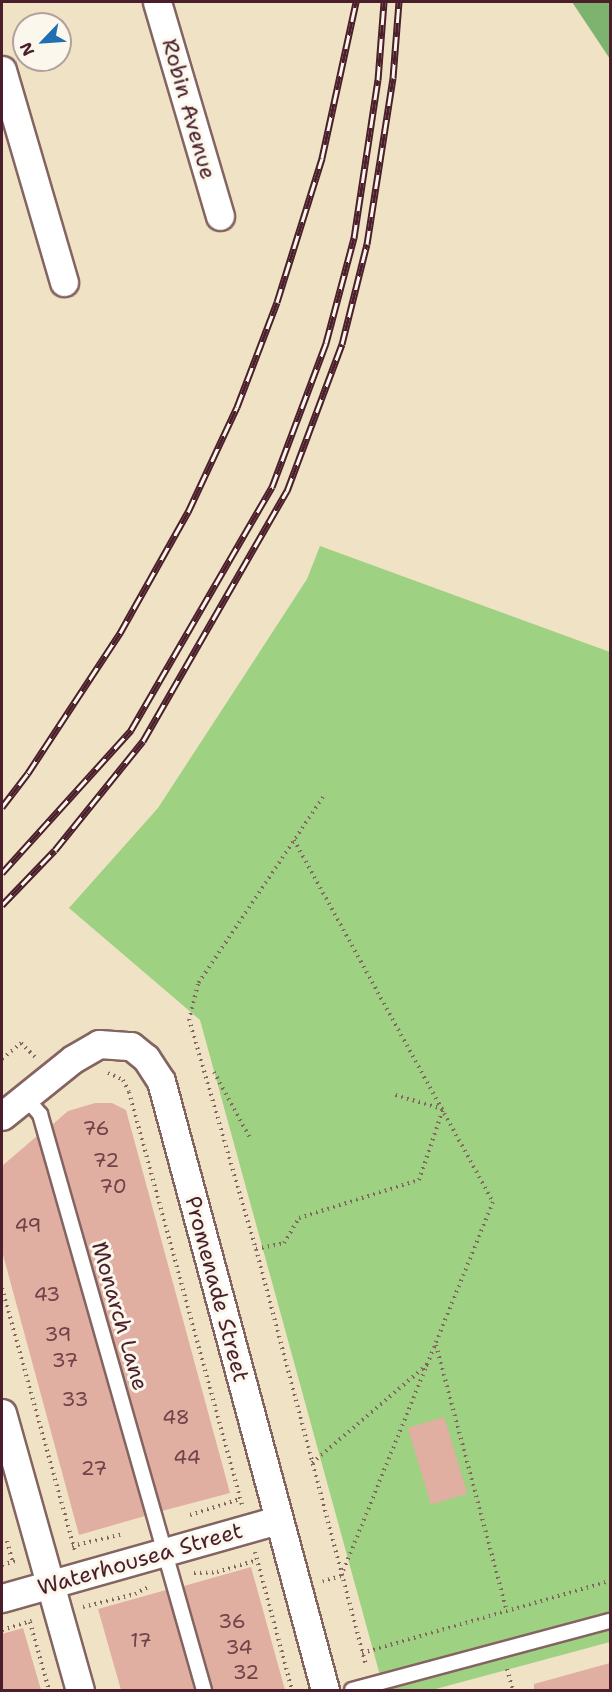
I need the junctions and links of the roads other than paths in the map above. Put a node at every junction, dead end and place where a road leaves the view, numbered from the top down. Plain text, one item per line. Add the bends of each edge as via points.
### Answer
1 (157, 2) edge
2 (2, 70) edge
3 (220, 216) dead end
4 (64, 282) dead end
5 (25, 1096) junction
6 (2, 1116) edge
7 (2, 1413) edge
8 (278, 1520) junction
9 (170, 1563) junction
10 (51, 1584) junction
11 (2, 1598) edge
12 (610, 1621) edge
13 (80, 1690) edge
14 (204, 1690) edge
15 (325, 1690) edge
16 (352, 1690) edge

1 - 3 street, Robin Avenue
2 - 4 street
5 - 6 street, Promenade Street
5 - 8 street, Promenade Street via 99,1044 130,1046 146,1058 161,1081
5 - 9 lane, Monarch Lane via 40,1114
7 - 10 street
8 - 9 street, Waterhousea Street via 248,1528
8 - 15 street, Promenade Street
9 - 10 street, Waterhousea Street via 84,1574
9 - 14 lane, Monarch Lane
10 - 11 street, Waterhousea Street
10 - 13 street
12 - 16 lane

